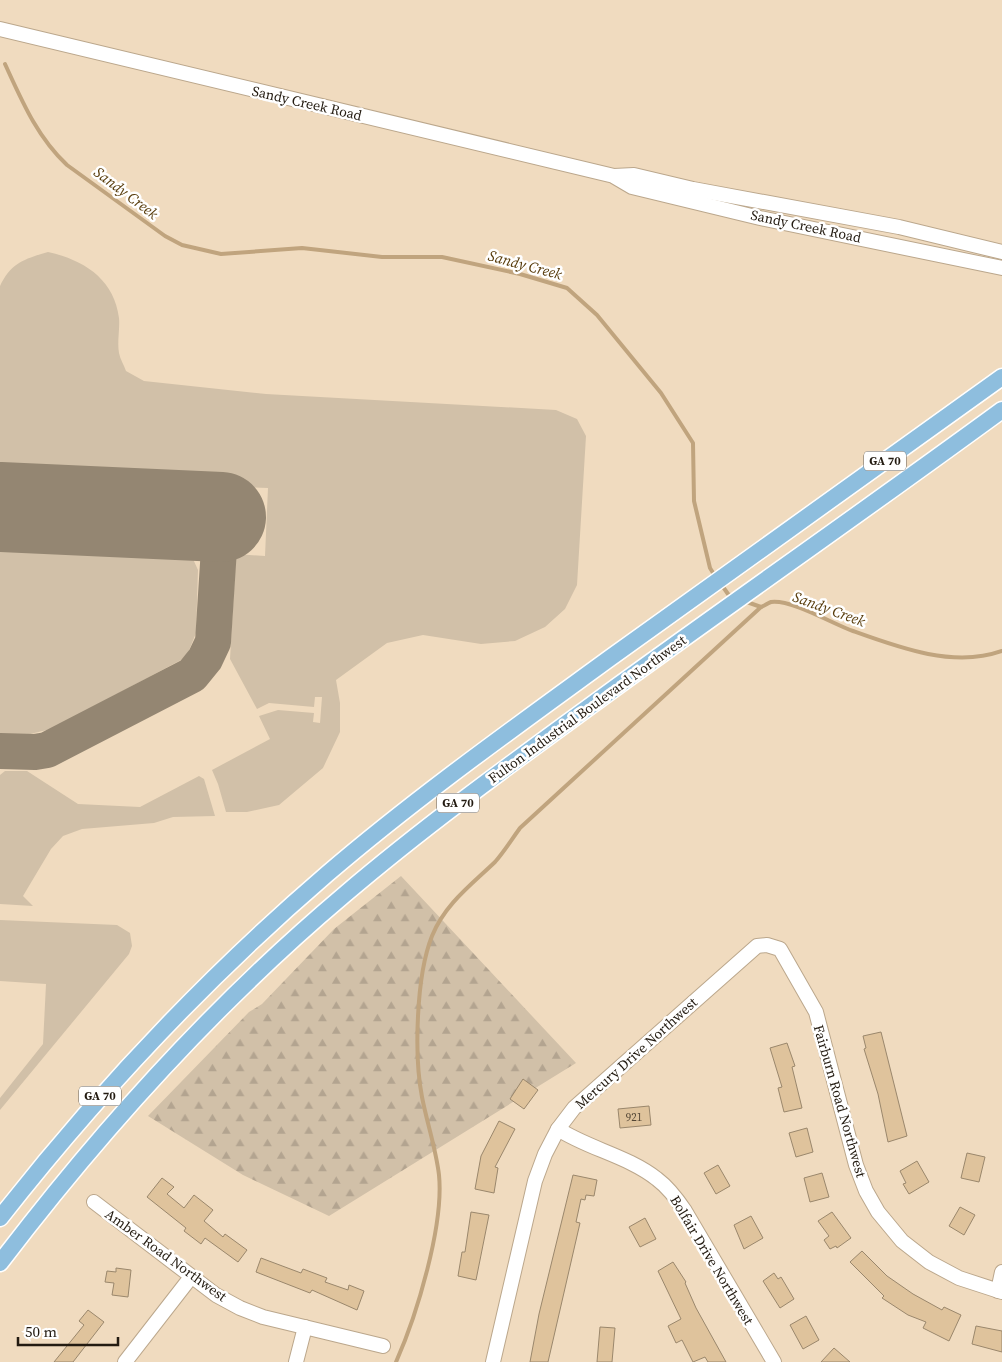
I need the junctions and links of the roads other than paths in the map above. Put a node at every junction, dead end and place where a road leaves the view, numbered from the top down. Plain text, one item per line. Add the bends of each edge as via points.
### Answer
1 (0, 29) edge
2 (614, 176) junction
3 (1002, 252) edge
4 (1002, 268) edge
5 (1002, 377) edge
6 (1002, 410) edge
7 (767, 945) joint
8 (558, 1129) junction
9 (94, 1202) dead end
10 (0, 1218) edge
11 (0, 1263) edge
12 (1002, 1272) edge
13 (191, 1277) junction
14 (1000, 1291) edge
15 (305, 1327) junction
16 (383, 1346) dead end
17 (125, 1362) edge
18 (296, 1362) edge
19 (493, 1362) edge
20 (774, 1362) edge

1 - 2 street, Sandy Creek Road
2 - 3 street, Sandy Creek Road via 634,176 693,190 899,227
2 - 4 street, Sandy Creek Road via 632,187 760,218
5 - 10 main road, Fulton Industrial Boulevard Northwest / GA 70 via 484,749 314,886 209,982 116,1078
6 - 11 main road, Fulton Industrial Boulevard Northwest / GA 70 via 500,772 342,897 229,1000 148,1086 66,1180
7 - 8 street, Mercury Drive Northwest via 757,946 590,1092
7 - 14 street, Fairburn Road Northwest via 780,949 816,1012 856,1165 878,1212 902,1241 928,1262 959,1278
8 - 19 street, Mercury Drive Northwest via 535,1181
8 - 20 street, Bolfair Drive Northwest via 640,1168 672,1193
9 - 13 street, Amber Road Northwest
12 - 14 street
13 - 15 street, Amber Road Northwest via 240,1308
13 - 17 street
15 - 16 street, Amber Road Northwest
15 - 18 street

